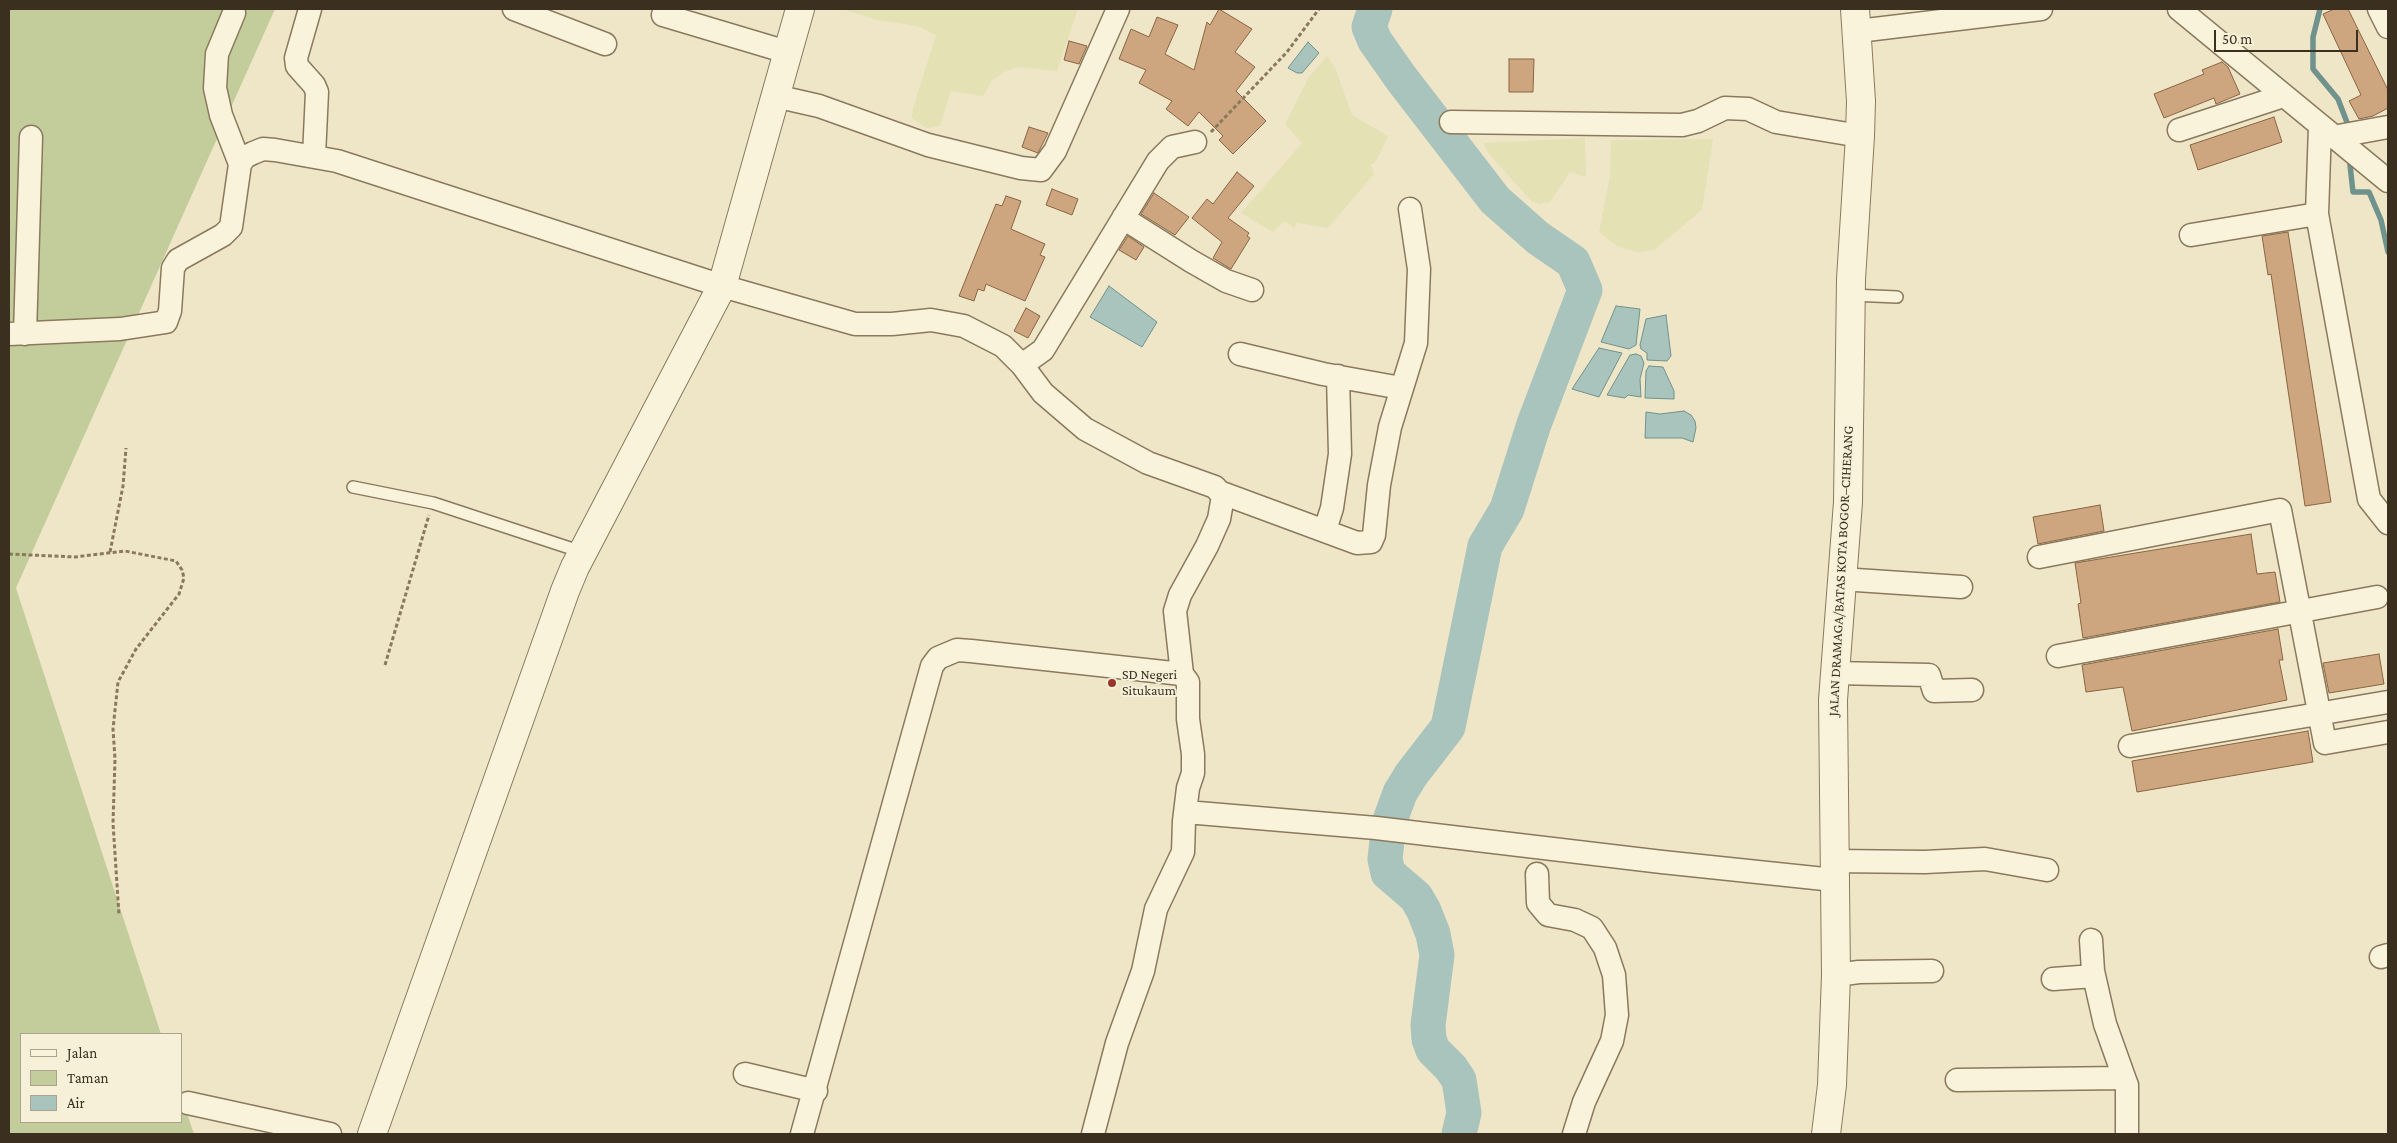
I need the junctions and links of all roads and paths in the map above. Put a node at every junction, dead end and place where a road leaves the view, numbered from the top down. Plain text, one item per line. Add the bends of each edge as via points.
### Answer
1 (310, 9) edge
2 (514, 9) edge
3 (800, 9) edge
4 (1118, 9) edge
5 (1319, 9) edge
6 (2041, 9) edge
7 (2179, 9) edge
8 (2379, 9) edge
9 (234, 13) dead end
10 (663, 16) dead end
11 (1856, 20) edge
12 (2388, 26) edge
13 (605, 44) dead end
14 (787, 52) junction
15 (775, 96) junction
16 (2283, 96) junction
17 (1451, 122) dead end
18 (2388, 127) edge
19 (2179, 130) dead end
20 (2327, 132) junction
21 (1860, 136) junction
22 (31, 137) dead end
23 (1195, 142) joint
24 (314, 156) junction
25 (240, 164) junction
26 (2388, 182) edge
27 (1410, 210) dead end
28 (2317, 214) junction
29 (1123, 218) junction
30 (2191, 235) dead end
31 (722, 286) junction
32 (1252, 290) dead end
33 (1851, 295) junction
34 (1897, 297) dead end
35 (17, 334) edge
36 (1240, 354) dead end
37 (1022, 365) junction
38 (1338, 376) junction
39 (1401, 388) junction
40 (126, 448) dead end
41 (353, 487) dead end
42 (1222, 493) junction
43 (433, 503) junction
44 (2388, 522) edge
45 (1325, 530) junction
46 (110, 552) junction
47 (584, 552) junction
48 (9, 554) edge
49 (2039, 557) dead end
50 (1841, 579) junction
51 (1961, 586) dead end
52 (2377, 597) dead end
53 (2300, 612) junction
54 (2058, 656) dead end
55 (385, 665) dead end
56 (1182, 674) junction
57 (1834, 674) junction
58 (1972, 690) dead end
59 (2388, 702) edge
60 (2319, 714) junction
61 (2388, 732) edge
62 (2130, 746) dead end
63 (1186, 812) junction
64 (1834, 870) junction
65 (2047, 870) dead end
66 (1537, 874) dead end
67 (119, 915) dead end
68 (2091, 940) dead end
69 (1932, 970) dead end
70 (1836, 975) junction
71 (2094, 976) junction
72 (2053, 979) dead end
73 (745, 1074) dead end
74 (1957, 1080) dead end
75 (2126, 1080) junction
76 (816, 1091) junction
77 (188, 1103) dead end
78 (330, 1134) edge
79 (372, 1134) edge
80 (802, 1134) edge
81 (1093, 1134) edge
82 (1574, 1134) edge
83 (1826, 1134) edge
84 (2127, 1134) edge

1 - 24 street via 296,58 297,66 317,92
2 - 13 street
3 - 14 street
4 - 15 street via 1055,151 1041,170 928,145 819,106
5 - 23 path via 1279,61 1207,136
6 - 11 street
7 - 16 street
8 - 12 street
9 - 25 street via 217,54 215,88 221,115
10 - 14 street
11 - 21 street, JALAN DRAMAGA/BATAS KOTA BOGOR–CIHERANG
14 - 15 street
15 - 31 street
16 - 19 street
16 - 20 street
17 - 21 street via 1682,125 1725,108 1748,109 1776,122
18 - 20 street
20 - 26 street
20 - 28 street
21 - 33 street, JALAN DRAMAGA/BATAS KOTA BOGOR–CIHERANG
22 - 35 street
23 - 29 street via 1172,147 1158,162
24 - 25 street via 263,149 245,157
24 - 31 street
25 - 35 street via 231,227 223,235 178,260 173,268 170,311 166,322 120,329
27 - 39 street via 1419,269 1417,329 1413,354
28 - 30 street
28 - 44 street via 2369,499
29 - 32 street via 1190,261 1226,281
29 - 37 street via 1042,350
31 - 37 street via 855,324 931,320 955,324 1004,346
31 - 47 street
33 - 34 lane
33 - 50 street, JALAN DRAMAGA/BATAS KOTA BOGOR–CIHERANG via 1848,502
36 - 38 street
37 - 42 street via 1043,393 1084,428 1148,463 1211,485
38 - 39 street
38 - 45 street via 1340,454 1332,508
39 - 45 street via 1386,443 1371,542 1357,543
40 - 46 path via 123,486
41 - 43 lane
42 - 45 street
42 - 56 street via 1222,509 1215,531 1176,603
43 - 47 lane
43 - 55 path
46 - 48 path via 75,557
46 - 67 path via 144,553 176,561 184,578 179,594 136,649 118,682 113,730 113,823
47 - 79 street via 565,591
49 - 53 street via 2280,510
50 - 51 street
50 - 57 street, JALAN DRAMAGA/BATAS KOTA BOGOR–CIHERANG
52 - 53 street
53 - 54 street
53 - 60 street
56 - 63 street via 1188,682 1188,719 1193,754
56 - 76 street via 957,650 938,658 932,666
57 - 58 street via 1929,675 1934,691
57 - 64 street, JALAN DRAMAGA/BATAS KOTA BOGOR–CIHERANG
59 - 60 street
60 - 61 street via 2325,743
60 - 62 street
63 - 64 street via 1376,828 1662,862
63 - 81 street via 1183,852 1156,909 1143,971 1115,1052
64 - 65 street via 1985,859
64 - 70 street, JALAN DRAMAGA/BATAS KOTA BOGOR–CIHERANG
66 - 82 street via 1538,903 1548,915 1576,920 1592,928 1606,948 1614,975 1617,1015 1612,1041 1584,1102
68 - 71 street
69 - 70 street
70 - 83 street, JALAN DRAMAGA/BATAS KOTA BOGOR–CIHERANG via 1832,1085
71 - 72 street
71 - 75 street via 2105,1024
73 - 76 street
74 - 75 street
75 - 84 street
76 - 80 street
77 - 78 street

